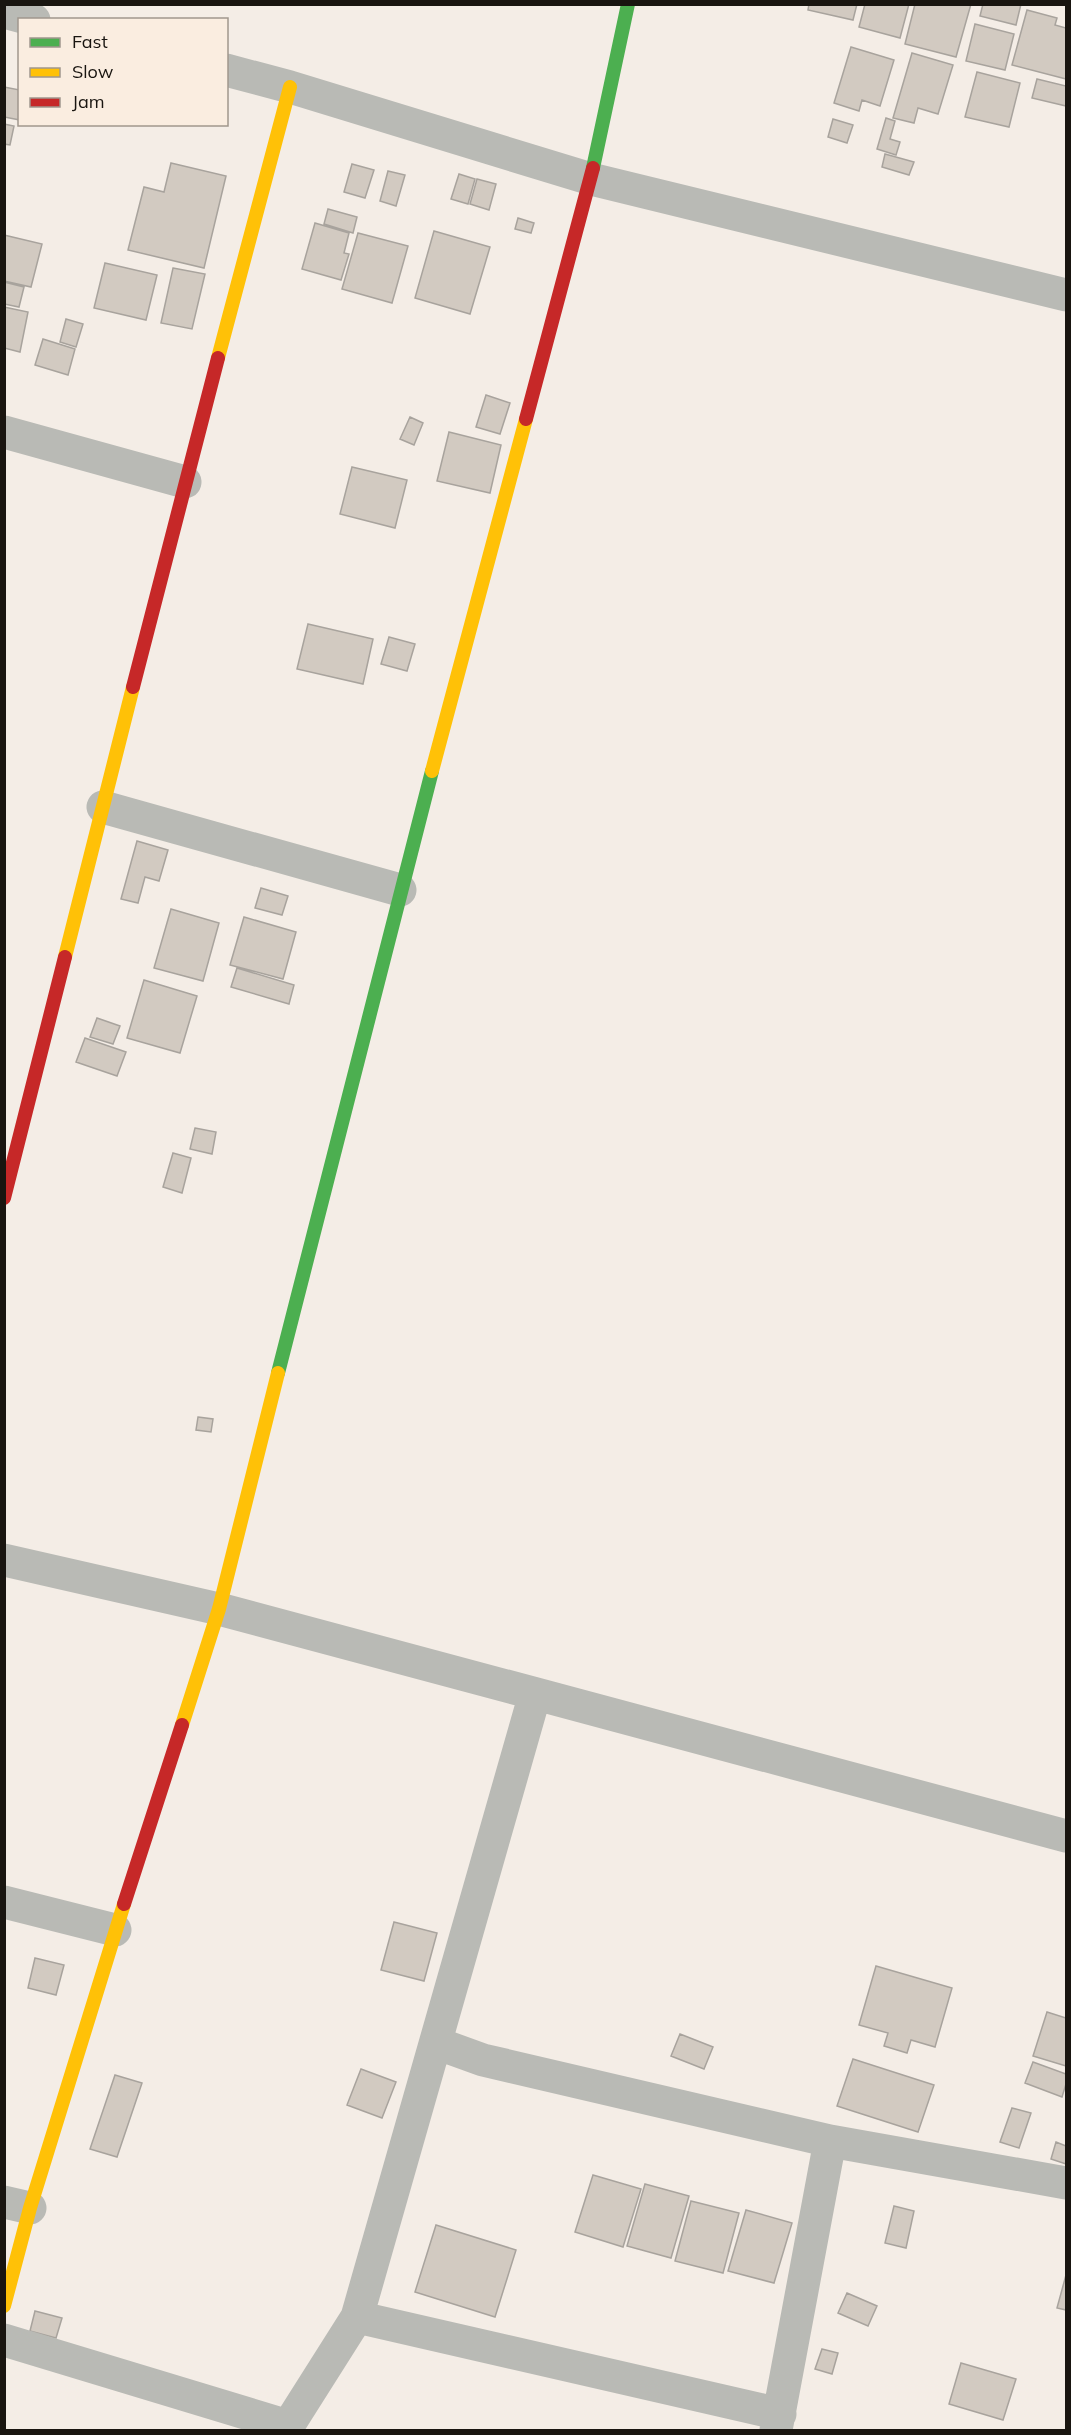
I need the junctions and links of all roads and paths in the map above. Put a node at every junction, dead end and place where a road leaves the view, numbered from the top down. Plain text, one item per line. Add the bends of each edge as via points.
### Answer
1 (628, 4) edge
2 (4, 12) edge
3 (26, 18) edge
4 (228, 71) edge
5 (290, 87) junction
6 (591, 179) junction
7 (1066, 294) edge
8 (4, 432) edge
9 (185, 482) junction
10 (103, 807) junction
11 (400, 891) junction
12 (10, 1160) edge
13 (4, 1198) edge
14 (4, 1560) edge
15 (219, 1609) junction
16 (535, 1694) junction
17 (1066, 1836) edge
18 (4, 1902) edge
19 (115, 1930) junction
20 (436, 2043) junction
21 (830, 2141) junction
22 (1066, 2183) edge
23 (17, 2205) edge
24 (4, 2306) edge
25 (357, 2317) junction
26 (4, 2340) edge
27 (778, 2422) edge

1 - 6 street
2 - 3 street
4 - 5 street
5 - 6 street
5 - 9 street
6 - 7 street
6 - 11 street
8 - 9 street
9 - 10 street
10 - 11 street
10 - 12 street
11 - 15 street
12 - 13 street
14 - 15 street
15 - 16 street
15 - 19 street
16 - 17 street
16 - 20 street
18 - 19 street
19 - 23 street
20 - 21 street via 483,2060
20 - 25 street
21 - 22 street
21 - 27 street
23 - 24 street
25 - 26 street via 288,2426
25 - 27 street

